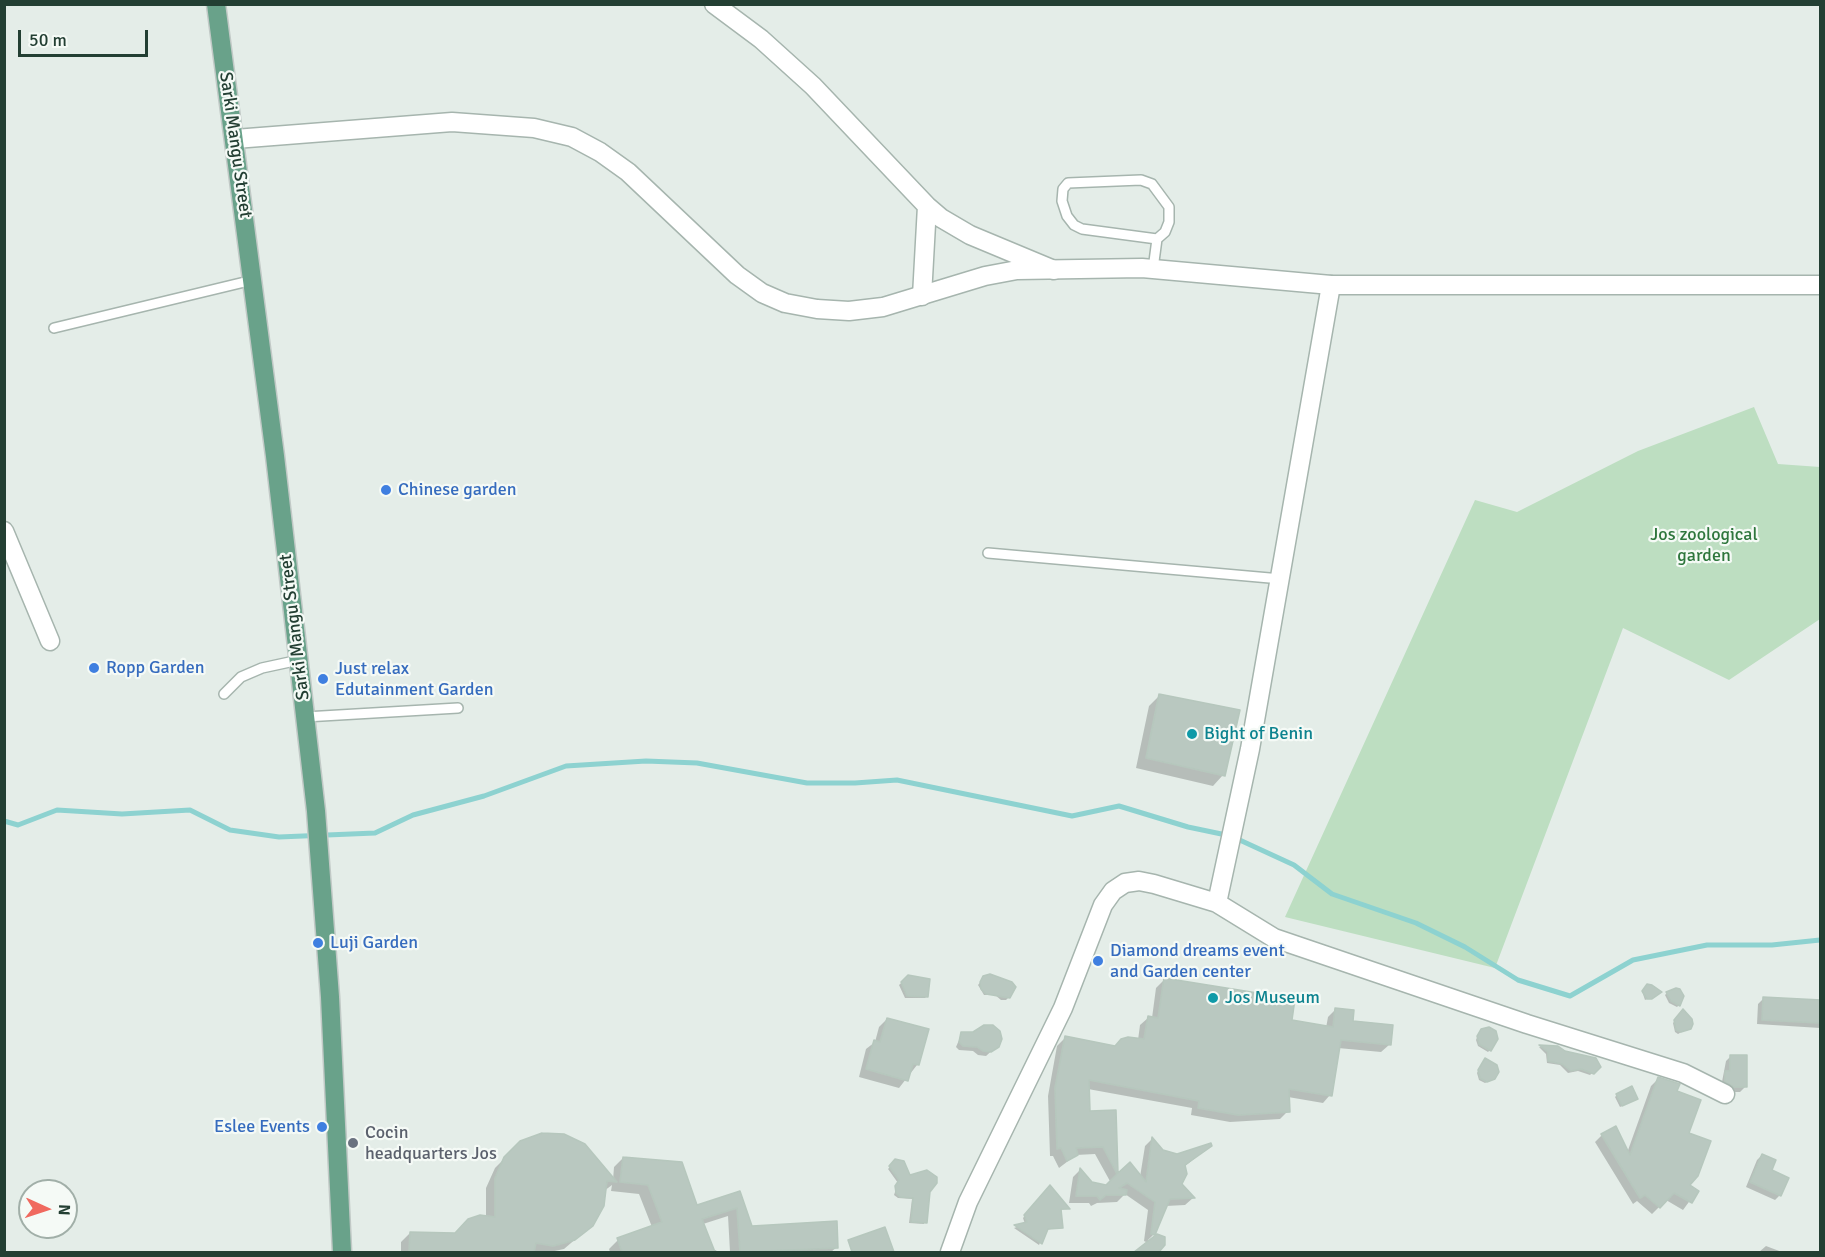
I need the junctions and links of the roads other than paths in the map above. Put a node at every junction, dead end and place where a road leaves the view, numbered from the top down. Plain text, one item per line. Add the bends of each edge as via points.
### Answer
1 (216, 4) edge
2 (714, 4) edge
3 (235, 139) junction
4 (927, 206) junction
5 (1157, 239) junction
6 (1153, 269) junction
7 (1054, 270) junction
8 (253, 280) junction
9 (1331, 285) junction
10 (1821, 285) edge
11 (922, 296) junction
12 (54, 328) dead end
13 (4, 531) edge
14 (988, 553) dead end
15 (1281, 579) junction
16 (50, 641) dead end
17 (298, 660) junction
18 (224, 694) dead end
19 (458, 708) dead end
20 (305, 717) junction
21 (1217, 903) junction
22 (1725, 1094) dead end
23 (342, 1252) edge
24 (950, 1252) edge

1 - 3 main road, Sarki Mangu Street
2 - 4 street via 813,86
3 - 8 main road, Sarki Mangu Street
3 - 11 street via 452,122 534,128 572,137 600,152 628,172 737,275 785,303 849,311
4 - 7 street via 970,235
4 - 11 street
5 - 5 lane via 1169,222 1169,207 1152,184 1141,180 1068,183 1063,189 1062,201 1074,225
5 - 6 lane
6 - 7 street
6 - 9 street
7 - 11 street via 1017,270 985,276
8 - 12 lane
8 - 17 main road, Sarki Mangu Street
9 - 10 street
9 - 15 street
13 - 16 street
14 - 15 lane
15 - 21 street
17 - 18 lane via 241,677
17 - 20 main road, Sarki Mangu Street
19 - 20 lane
20 - 23 main road, Sarki Mangu Street via 330,997
21 - 22 street via 1274,938 1683,1073
21 - 24 street via 1139,881 1125,883 1113,891 1103,905 1063,1008 968,1202

